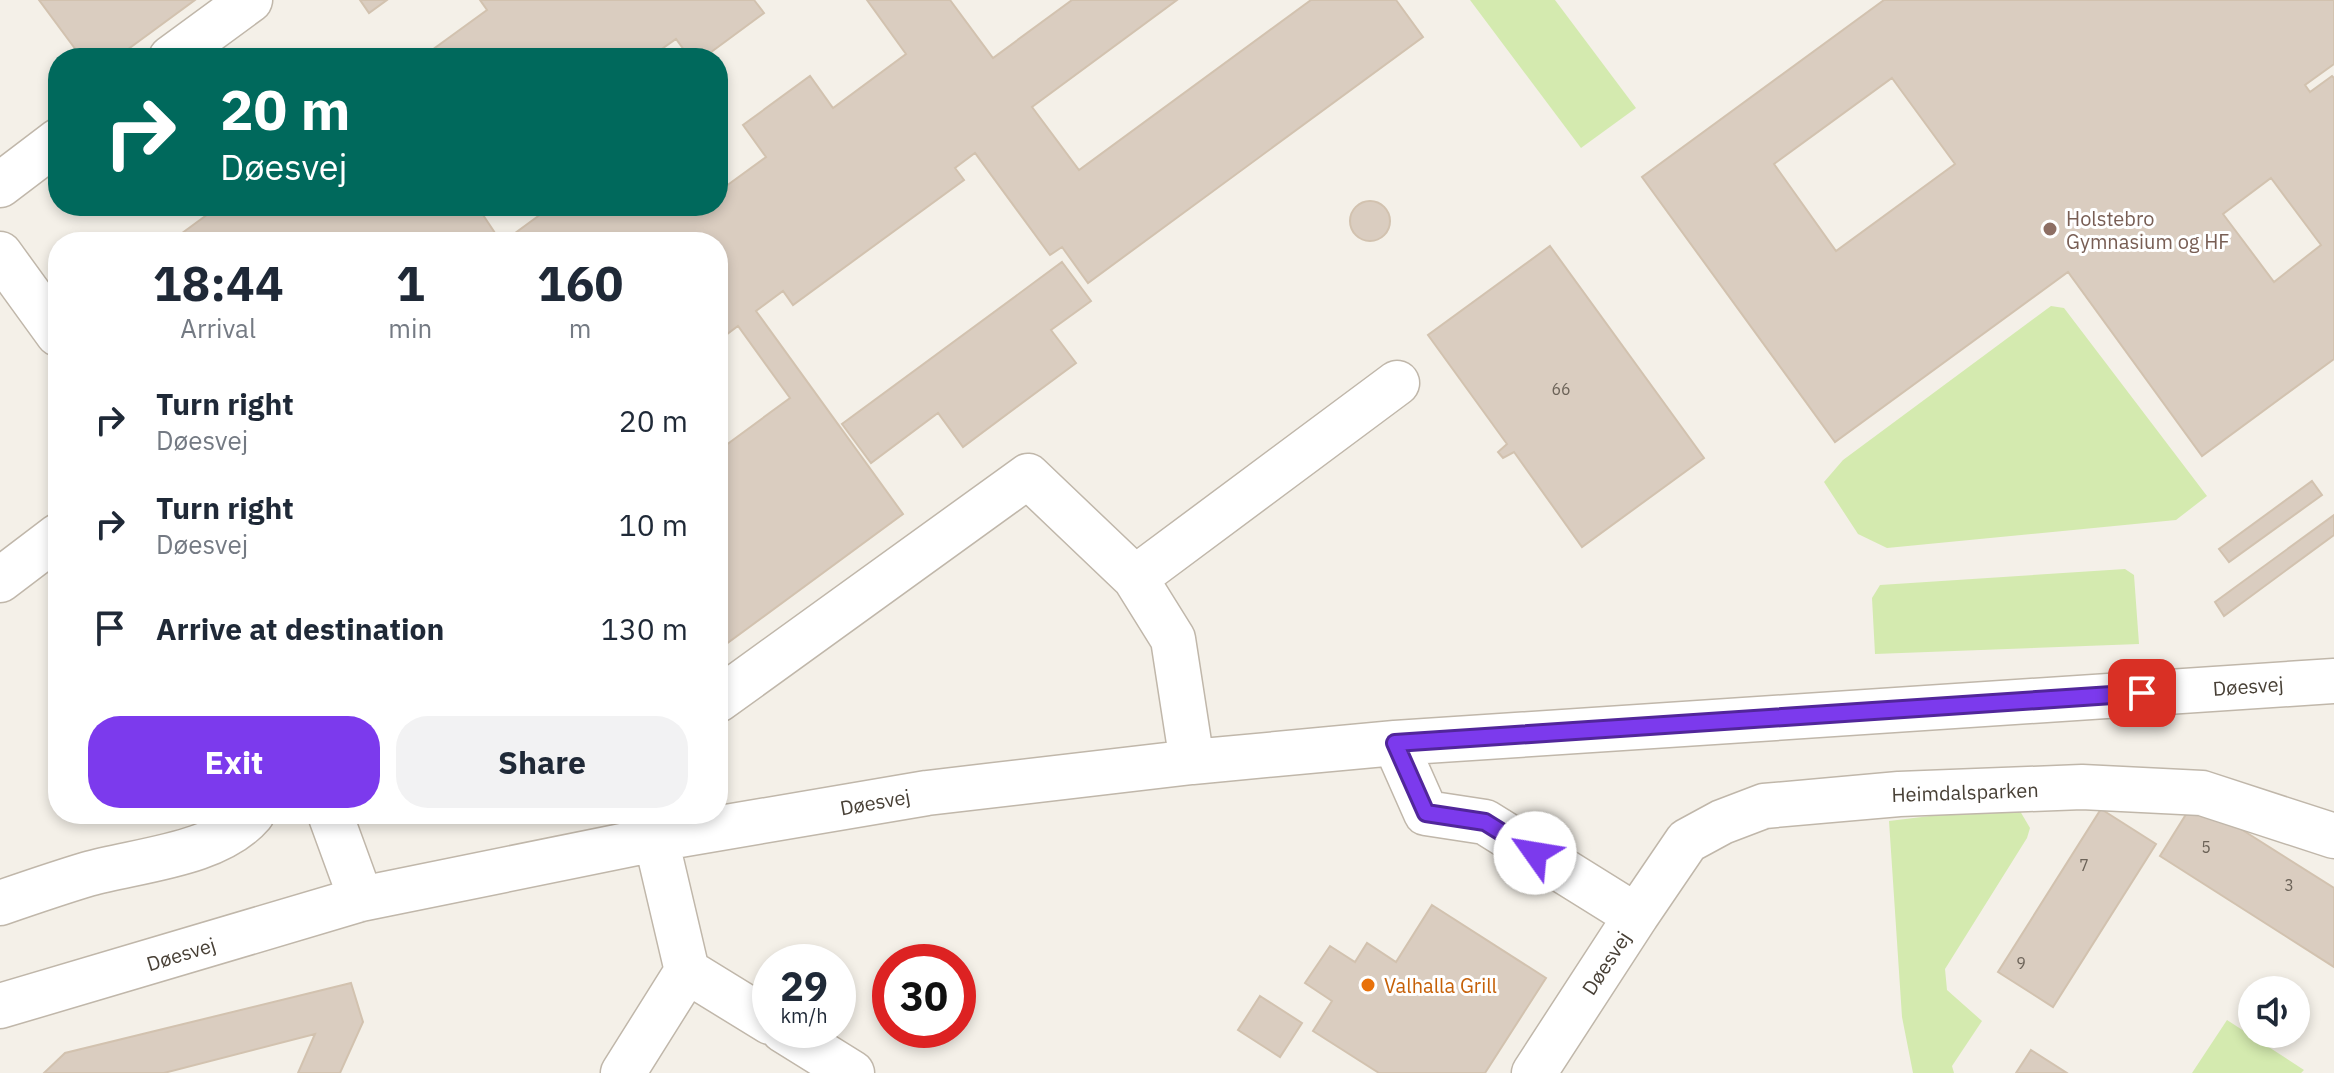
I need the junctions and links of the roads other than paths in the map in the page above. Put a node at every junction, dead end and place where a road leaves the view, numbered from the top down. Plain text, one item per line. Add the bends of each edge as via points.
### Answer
1 (250, 0) edge
2 (185, 48) edge
3 (48, 149) edge
4 (0, 185) edge
5 (0, 254) edge
6 (48, 320) edge
7 (1397, 383) dead end
8 (48, 544) edge
9 (1135, 578) junction
10 (0, 580) edge
11 (2334, 681) edge
12 (728, 693) edge
13 (1395, 743) junction
14 (1192, 762) junction
15 (244, 824) edge
16 (334, 824) edge
17 (2334, 836) edge
18 (656, 839) junction
19 (361, 899) junction
20 (0, 903) edge
21 (1636, 916) junction
22 (687, 971) junction
23 (0, 1006) edge
24 (752, 1011) edge
25 (812, 1048) edge
26 (623, 1073) edge
27 (852, 1073) edge
28 (1534, 1073) edge

1 - 2 street
3 - 4 street
5 - 6 street
7 - 9 street
8 - 10 street
9 - 12 street via 1028,476
9 - 14 street via 1173,639
11 - 13 street, Døesvej
13 - 14 street, Døesvej
13 - 21 street, Døesvej via 1426,813 1485,822
14 - 18 street, Døesvej via 927,793
15 - 20 street via 212,843
16 - 19 street
17 - 21 street, Heimdalsparken via 2202,793 2067,788 1764,806 1687,841
18 - 19 street, Døesvej
18 - 22 street
19 - 23 street, Døesvej
21 - 28 street, Døesvej
22 - 24 street
22 - 26 street
25 - 27 street

